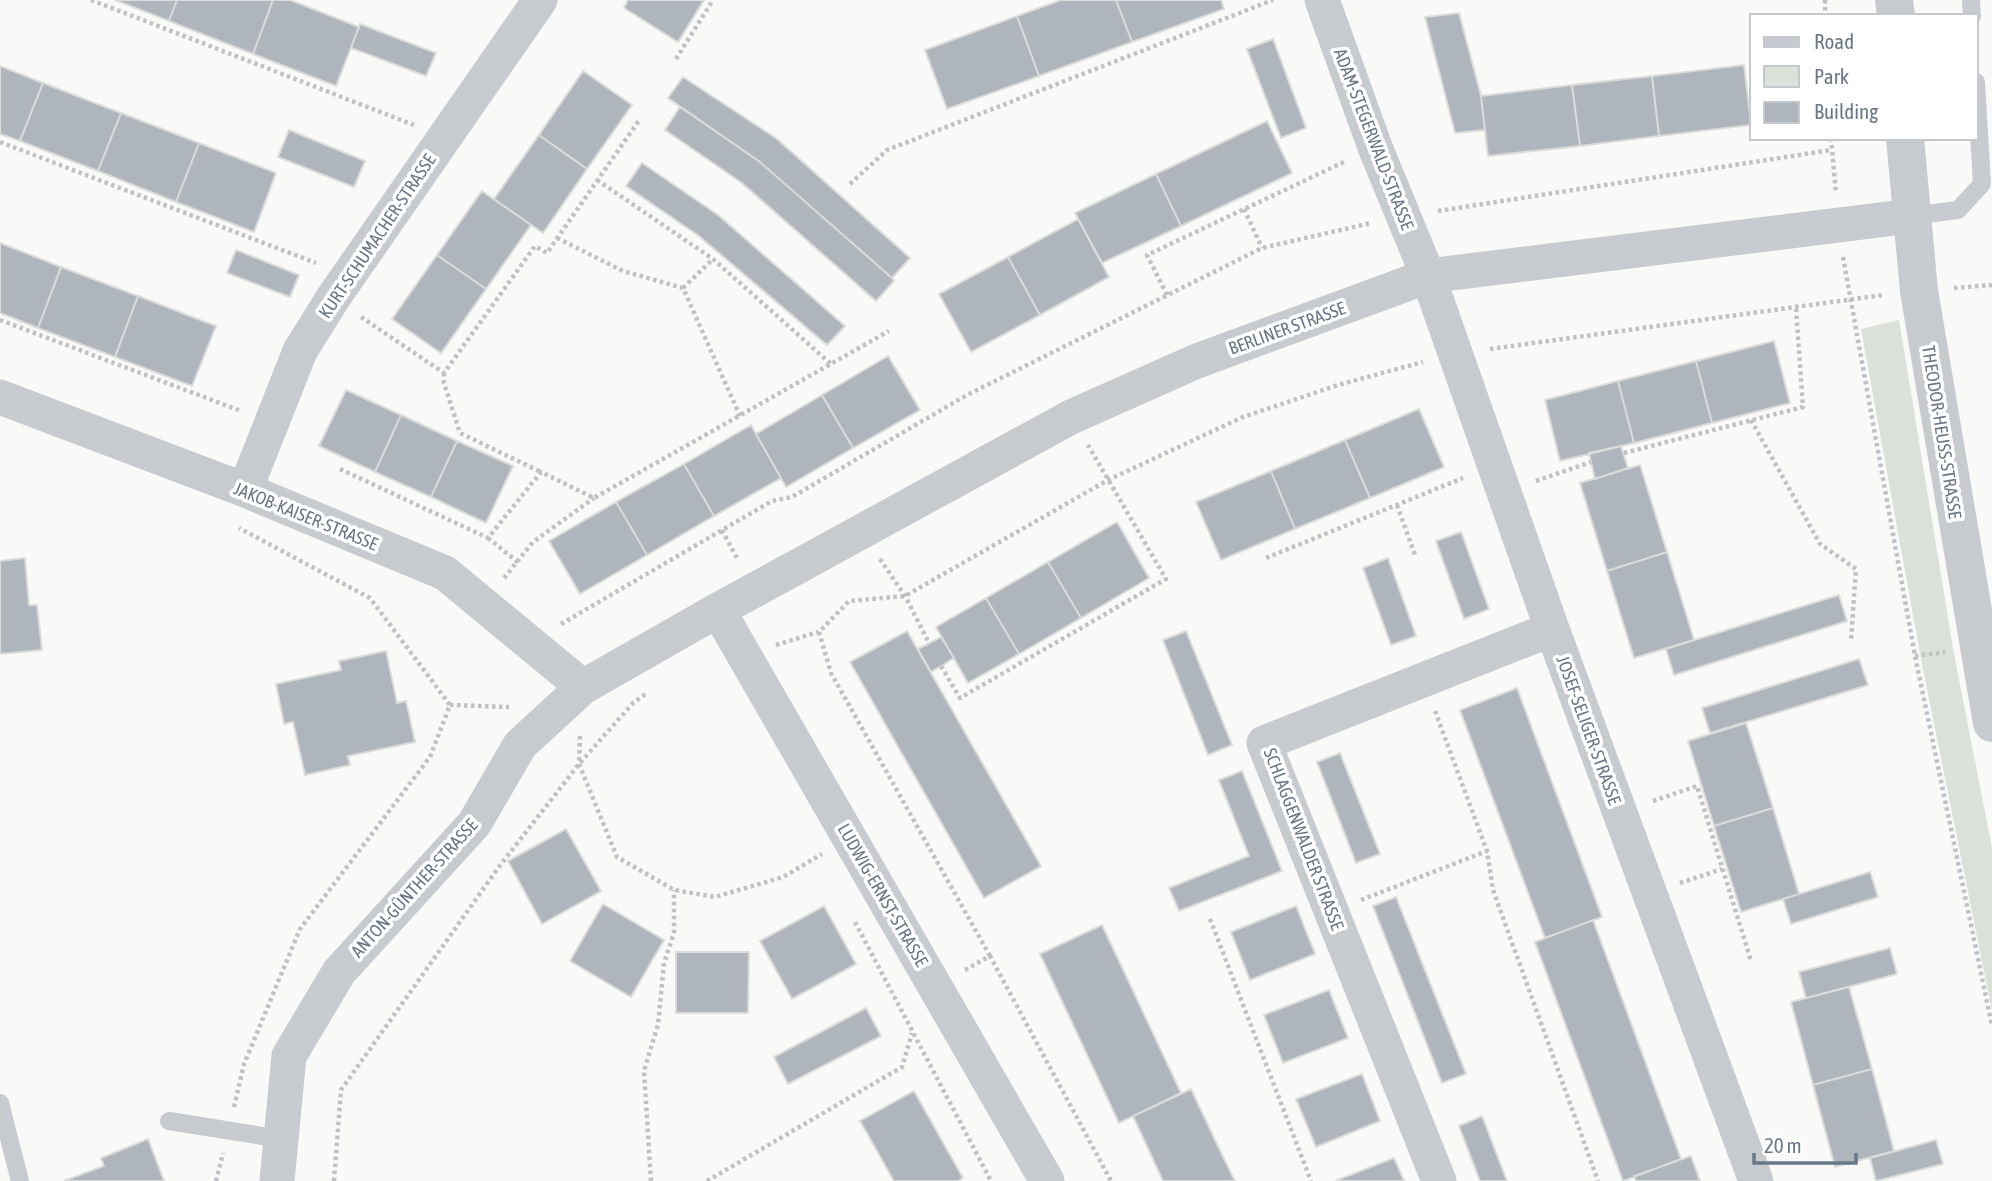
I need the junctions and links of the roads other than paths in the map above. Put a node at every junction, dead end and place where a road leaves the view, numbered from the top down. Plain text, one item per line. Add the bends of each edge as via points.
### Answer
1 (540, 0) edge
2 (1322, 0) edge
3 (1978, 100) edge
4 (1905, 140) edge
5 (1987, 183) edge
6 (1911, 216) junction
7 (1428, 276) junction
8 (0, 397) edge
9 (245, 490) junction
10 (718, 610) junction
11 (1552, 629) junction
12 (1984, 646) edge
13 (570, 699) junction
14 (1992, 723) edge
15 (0, 1103) edge
16 (169, 1121) dead end
17 (281, 1139) junction
18 (20, 1181) edge
19 (277, 1181) edge
20 (1047, 1181) edge
21 (1439, 1181) edge
22 (1756, 1181) edge

1 - 9 street, KURT-SCHUMACHER-STRASSE via 300,351
2 - 7 street, ADAM-STEGERWALD-STRASSE via 1375,148
3 - 5 lane
4 - 6 street, THEODOR-HEUSS-STRASSE
5 - 6 lane via 1958,210
6 - 7 street, BERLINER STRASSE
6 - 12 street, THEODOR-HEUSS-STRASSE via 1919,291
7 - 10 street, BERLINER STRASSE via 1197,361 1071,418
7 - 11 street, JOSEF-SELIGER-STRASSE
8 - 9 street, JAKOB-KAISER-STRASSE
9 - 13 street, JAKOB-KAISER-STRASSE via 445,573 480,602
10 - 13 street, ANTON-GÜNTHER-STRASSE
10 - 20 street, LUDWIG-ERNST-STRASSE
11 - 21 street, SCHLAGGENWALDER STRASSE via 1264,743
11 - 22 street, JOSEF-SELIGER-STRASSE
12 - 14 street, THEODOR-HEUSS-STRASSE
13 - 17 street, ANTON-GÜNTHER-STRASSE via 520,745 474,824 339,972 289,1056
15 - 18 lane
16 - 17 lane
17 - 19 street, ANTON-GÜNTHER-STRASSE

